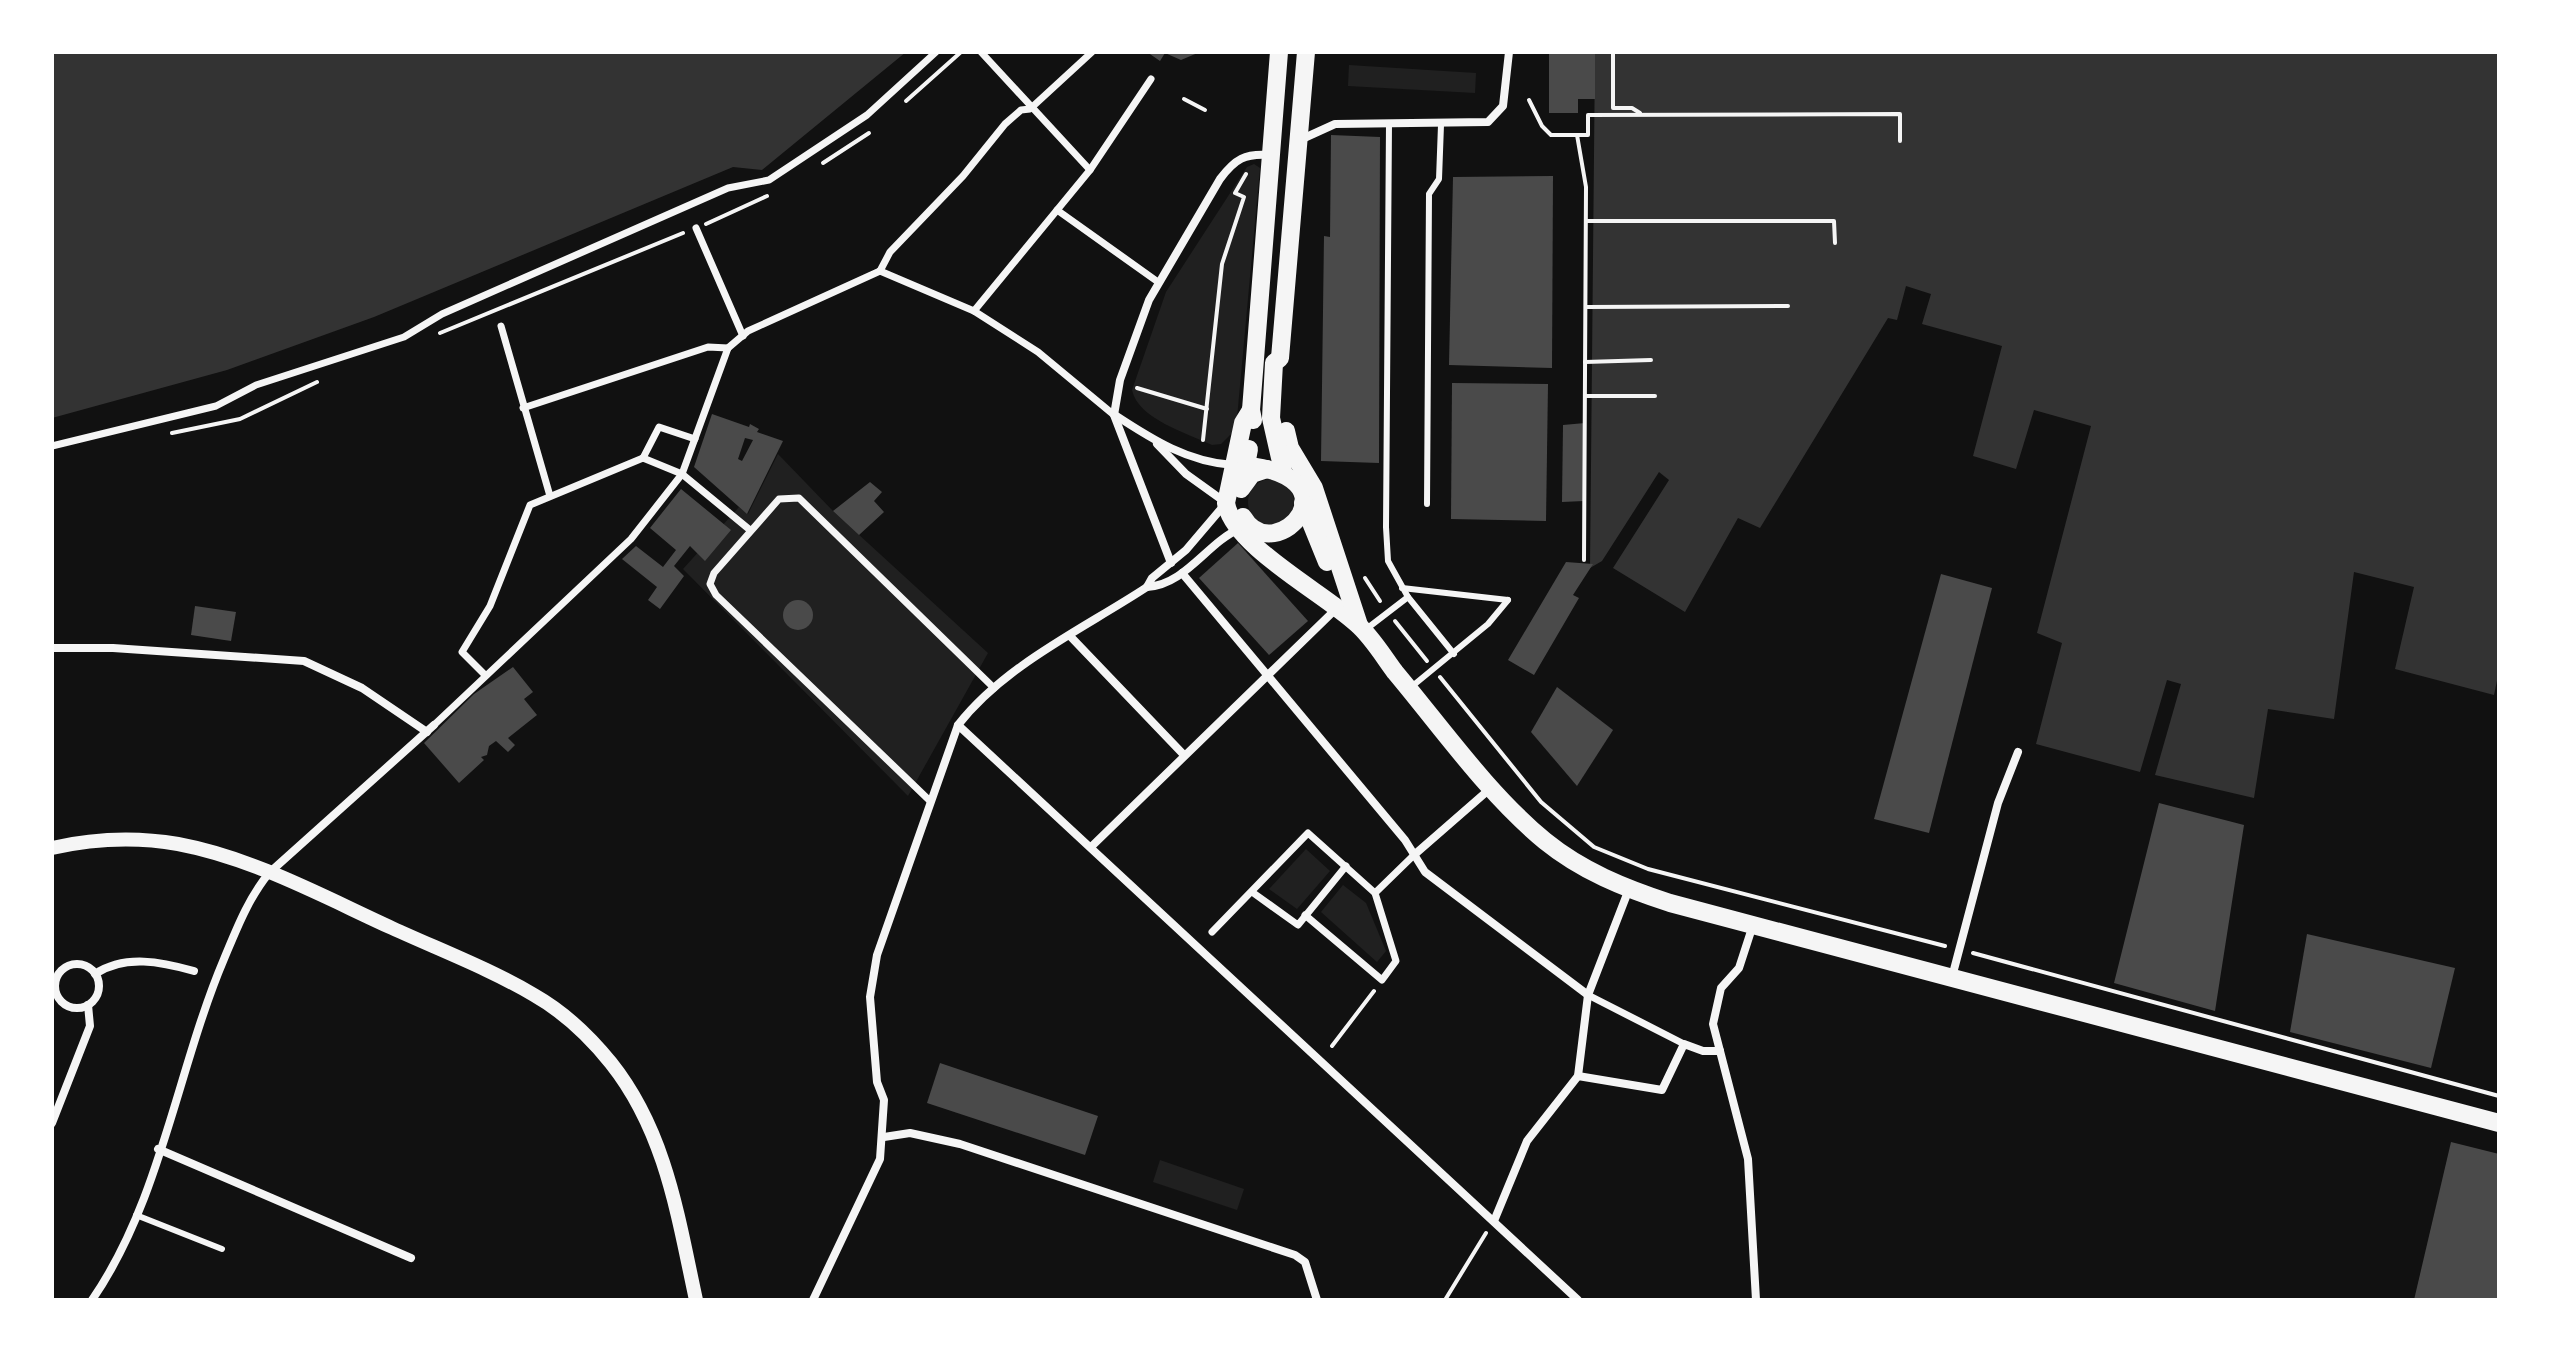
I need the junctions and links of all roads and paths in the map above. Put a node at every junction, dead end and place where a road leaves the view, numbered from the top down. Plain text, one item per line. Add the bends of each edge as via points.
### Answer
1 (936, 52) edge
2 (981, 52) edge
3 (1092, 52) edge
4 (1279, 52) edge
5 (1306, 52) edge
6 (1509, 52) edge
7 (1613, 52) edge
8 (1151, 79) dead end
9 (1184, 99) dead end
10 (1529, 100) dead end
11 (1030, 109) junction
12 (1205, 110) dead end
13 (1640, 113) junction
14 (1389, 124) junction
15 (1441, 125) junction
16 (1577, 135) junction
17 (1298, 141) junction
18 (1900, 141) dead end
19 (1271, 155) junction
20 (1251, 165) dead end
21 (1090, 170) junction
22 (1057, 210) junction
23 (1585, 221) junction
24 (696, 228) dead end
25 (1835, 243) dead end
26 (880, 271) junction
27 (1158, 282) junction
28 (1788, 306) dead end
29 (1586, 307) junction
30 (974, 311) junction
31 (501, 326) dead end
32 (743, 336) junction
33 (728, 348) junction
34 (1280, 358) junction
35 (1651, 360) dead end
36 (1585, 362) junction
37 (1137, 388) dead end
38 (1585, 396) junction
39 (1655, 396) dead end
40 (523, 408) junction
41 (1207, 409) junction
42 (1114, 415) junction
43 (695, 439) junction
44 (1153, 440) junction
45 (1203, 440) dead end
46 (52, 446) edge
47 (643, 458) junction
48 (1240, 465) junction
49 (1275, 470) junction
50 (682, 474) junction
51 (1242, 486) junction
52 (550, 496) junction
53 (1303, 503) junction
54 (1427, 504) dead end
55 (1244, 521) junction
56 (750, 530) junction
57 (1584, 560) dead end
58 (1171, 563) junction
59 (1182, 573) junction
60 (1305, 581) junction
61 (1343, 582) junction
62 (1147, 587) junction
63 (1402, 588) junction
64 (1408, 597) junction
65 (1337, 608) junction
66 (1394, 619) dead end
67 (1361, 628) junction
68 (1070, 636) junction
69 (52, 648) edge
70 (1454, 654) junction
71 (1428, 663) dead end
72 (485, 675) junction
73 (1268, 676) junction
74 (1439, 677) dead end
75 (994, 688) junction
76 (1410, 688) junction
77 (434, 725) joint
78 (958, 725) junction
79 (427, 732) junction
80 (2018, 752) dead end
81 (1183, 754) junction
82 (1492, 787) junction
83 (929, 800) junction
84 (1091, 847) junction
85 (52, 848) edge
86 (1414, 855) junction
87 (1346, 866) junction
88 (269, 873) junction
89 (1629, 889) junction
90 (1252, 892) junction
91 (1375, 893) junction
92 (1305, 915) junction
93 (1753, 925) junction
94 (1212, 932) dead end
95 (1953, 948) dead end
96 (1969, 952) dead end
97 (194, 971) dead end
98 (95, 974) junction
99 (1952, 978) junction
100 (1382, 980) junction
101 (54, 992) edge
102 (1588, 995) junction
103 (88, 1005) junction
104 (1684, 1044) junction
105 (1332, 1046) dead end
106 (1720, 1051) junction
107 (1578, 1076) junction
108 (2499, 1096) edge
109 (52, 1123) edge
110 (2499, 1123) edge
111 (884, 1137) junction
112 (158, 1149) junction
113 (136, 1215) junction
114 (1494, 1221) junction
115 (1487, 1231) dead end
116 (222, 1249) dead end
117 (411, 1258) dead end
118 (92, 1300) edge
119 (696, 1300) edge
120 (813, 1300) edge
121 (1317, 1300) edge
122 (1445, 1300) edge
123 (1578, 1300) edge
124 (1756, 1300) edge

1 - 46 street via 867,115 769,180 728,188 442,314 404,337 256,385 216,406
2 - 11 street
3 - 11 street
4 - 19 main road
5 - 17 main road
6 - 15 street via 1503,106 1495,115 1488,122
7 - 13 path via 1613,108
8 - 21 street
9 - 12 path
10 - 16 path via 1551,135
11 - 21 street
11 - 26 street via 1005,124 890,252
13 - 16 path via 1588,115 1588,135
13 - 18 path via 1900,114
14 - 15 street
14 - 17 street via 1335,124
14 - 63 lane via 1386,527 1388,561
15 - 54 lane via 1439,179 1429,194
16 - 23 path via 1586,187
17 - 34 main road
19 - 27 street via 1249,153 1231,164
19 - 48 main road via 1251,410 1243,423
20 - 41 path via 1235,193 1244,197 1222,264
21 - 22 street
22 - 27 street
22 - 30 street
23 - 25 path via 1834,221
23 - 29 path
24 - 32 street
26 - 30 street
26 - 32 street
27 - 42 street via 1120,380
28 - 29 path
29 - 36 path
30 - 42 street via 1038,352
31 - 40 street
32 - 33 street
33 - 40 street via 708,347
33 - 43 street
34 - 49 main road via 1274,363 1271,418
34 - 61 main road via 1285,364 1283,406 1290,448 1314,488
35 - 36 path
36 - 38 path
37 - 41 path
38 - 39 path
38 - 57 path
40 - 52 street
41 - 45 path
42 - 44 street
42 - 58 street
43 - 47 street via 659,427
43 - 50 street
44 - 48 street via 1193,459
44 - 55 street
47 - 50 street
47 - 52 street
48 - 49 main road
48 - 51 main road
48 - 55 main road
49 - 51 main road via 1252,474
49 - 53 main road via 1298,484
50 - 56 street
50 - 72 street via 631,539
51 - 55 main road
52 - 72 street via 530,505 490,606 462,652
53 - 55 main road via 1286,530
53 - 61 main road via 1333,576
55 - 58 street
55 - 59 street
55 - 60 main road via 1297,567
55 - 60 main road via 1286,572
56 - 75 street via 779,499 799,498
56 - 83 street via 714,573 710,584 716,595
58 - 62 street
59 - 62 street
59 - 73 street
60 - 65 main road
61 - 67 main road
62 - 68 street
63 - 64 lane
63 - 70 lane via 1508,600
64 - 67 lane
64 - 70 lane
65 - 67 main road
65 - 73 street
66 - 71 path
67 - 76 main road
68 - 75 street
68 - 81 street
69 - 79 street via 304,661 362,688
70 - 76 lane
72 - 77 street
73 - 81 street
73 - 86 street
74 - 95 path via 1541,802 1594,847 1648,869
75 - 78 street
76 - 82 main road
77 - 79 street
78 - 83 street
78 - 84 street
79 - 88 street
80 - 99 street via 1998,803
81 - 84 street
82 - 86 street
82 - 89 main road via 1545,841 1580,866
83 - 111 street via 877,955 870,997
84 - 114 street
85 - 88 street via 99,840 178,844
86 - 91 street
86 - 102 street via 1425,872
87 - 90 street via 1308,833
87 - 91 street
87 - 92 street
88 - 112 street via 248,901 217,974
88 - 119 street via 536,996 593,1043 643,1111 664,1158
89 - 93 main road
89 - 102 street
90 - 92 street via 1298,925
90 - 94 street
91 - 100 street via 1396,961
92 - 100 street
93 - 99 main road
93 - 106 street via 1739,968 1721,988 1714,1011
96 - 108 path
97 - 98 street via 133,961
98 - 101 street via 82,965 66,967
98 - 103 street via 97,996
99 - 110 main road
100 - 105 path
101 - 103 street via 71,1008
102 - 104 street
102 - 107 street
103 - 109 street via 90,1026
104 - 106 street
104 - 107 street via 1662,1090
106 - 124 street via 1748,1159
107 - 114 street via 1527,1141
111 - 120 street via 880,1159
111 - 121 street via 910,1133 960,1144 1295,1255 1305,1262
112 - 113 street
112 - 117 street
113 - 116 lane
113 - 118 street
114 - 123 street
115 - 122 path

